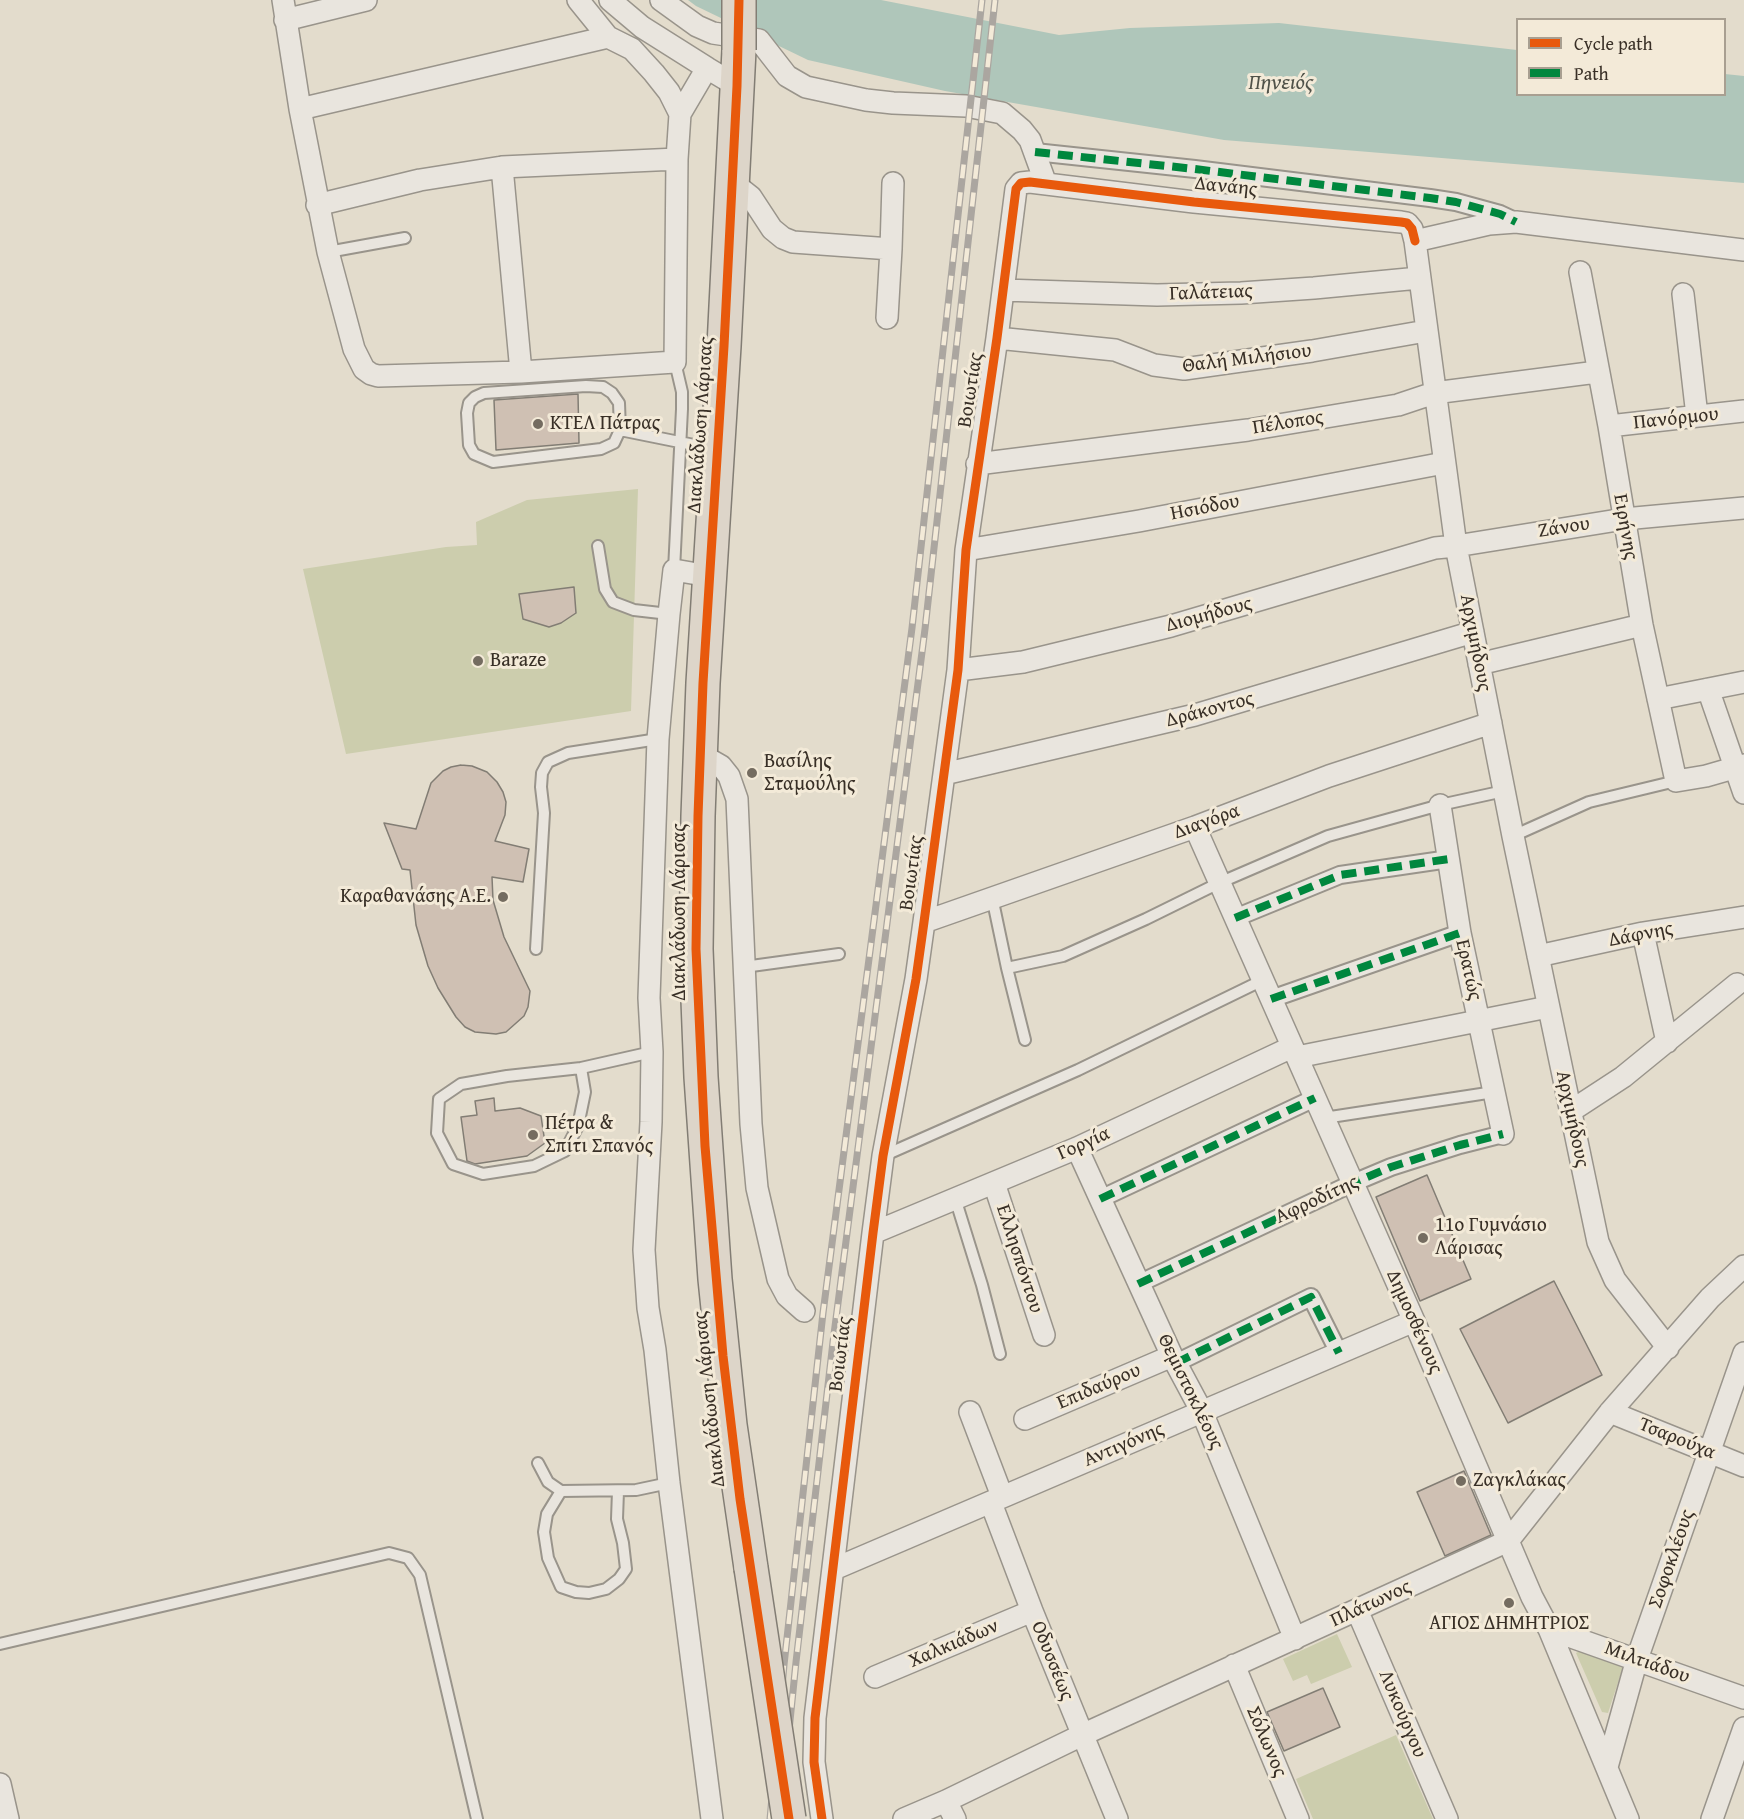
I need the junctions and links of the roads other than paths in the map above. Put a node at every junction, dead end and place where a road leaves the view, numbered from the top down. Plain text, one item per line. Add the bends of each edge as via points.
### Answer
1 (366, 0) edge
2 (578, 0) edge
3 (610, 0) edge
4 (661, 0) edge
5 (739, 0) edge
6 (284, 10) edge
7 (608, 37) junction
8 (707, 68) junction
9 (737, 86) junction
10 (300, 109) junction
11 (680, 114) junction
12 (1035, 152) junction
13 (677, 159) junction
14 (502, 167) junction
15 (732, 182) junction
16 (893, 183) dead end
17 (1021, 183) joint
18 (1046, 184) junction
19 (317, 205) junction
20 (1516, 222) junction
21 (405, 238) dead end
22 (1415, 241) junction
23 (891, 249) junction
24 (1744, 250) edge
25 (328, 252) junction
26 (1580, 272) dead end
27 (1419, 278) junction
28 (1003, 290) junction
29 (1683, 294) dead end
30 (887, 318) dead end
31 (1426, 331) junction
32 (998, 338) junction
33 (675, 362) junction
34 (521, 372) junction
35 (1597, 372) junction
36 (1434, 393) junction
37 (1744, 411) edge
38 (1697, 416) junction
39 (1609, 426) junction
40 (620, 430) junction
41 (680, 443) junction
42 (717, 450) junction
43 (1444, 463) junction
44 (977, 464) junction
45 (1744, 508) edge
46 (1624, 519) junction
47 (598, 546) dead end
48 (1456, 546) junction
49 (966, 550) junction
50 (674, 570) junction
51 (709, 576) junction
52 (669, 614) junction
53 (1642, 625) junction
54 (1473, 632) junction
55 (1479, 664) junction
56 (958, 670) junction
57 (1744, 682) edge
58 (1708, 689) junction
59 (1658, 699) junction
60 (1491, 723) junction
61 (658, 739) junction
62 (700, 754) junction
63 (1740, 766) edge
64 (944, 774) junction
65 (1676, 781) junction
66 (1504, 791) junction
67 (1744, 793) edge
68 (1440, 805) junction
69 (1195, 827) junction
70 (1513, 836) junction
71 (1449, 859) junction
72 (1219, 883) junction
73 (992, 896) junction
74 (1744, 917) edge
75 (1235, 918) junction
76 (924, 922) junction
77 (1460, 933) junction
78 (1643, 933) junction
79 (536, 949) dead end
80 (839, 954) dead end
81 (1538, 956) junction
82 (744, 967) junction
83 (1007, 968) junction
84 (1737, 984) dead end
85 (1267, 989) junction
86 (1548, 1007) junction
87 (1480, 1021) junction
88 (1025, 1040) dead end
89 (1667, 1042) junction
90 (652, 1052) junction
91 (1294, 1052) junction
92 (581, 1068) junction
93 (1494, 1092) junction
94 (1315, 1098) junction
95 (1571, 1111) junction
96 (1324, 1118) junction
97 (1503, 1134) joint
98 (1077, 1148) junction
99 (883, 1156) junction
100 (994, 1183) junction
101 (1353, 1183) junction
102 (955, 1198) junction
103 (1100, 1199) junction
104 (873, 1233) junction
105 (1744, 1266) edge
106 (1138, 1284) junction
107 (804, 1311) dead end
108 (1414, 1321) junction
109 (1044, 1335) dead end
110 (1668, 1348) junction
111 (1340, 1353) junction
112 (1744, 1353) edge
113 (1000, 1354) dead end
114 (1174, 1359) junction
115 (970, 1412) dead end
116 (1202, 1412) junction
117 (1610, 1412) junction
118 (1025, 1419) dead end
119 (1709, 1452) junction
120 (538, 1463) dead end
121 (1744, 1466) edge
122 (669, 1483) junction
123 (561, 1491) junction
124 (618, 1491) junction
125 (997, 1499) junction
126 (1508, 1541) junction
127 (834, 1569) junction
128 (1357, 1610) junction
129 (1032, 1611) junction
130 (1549, 1629) junction
131 (1295, 1639) junction
132 (0, 1644) edge
133 (1636, 1659) junction
134 (1234, 1665) junction
135 (875, 1677) dead end
136 (1744, 1698) edge
137 (1744, 1728) edge
138 (1082, 1735) junction
139 (1607, 1767) junction
140 (0, 1784) edge
141 (950, 1810) edge
142 (8, 1819) edge
143 (477, 1819) edge
144 (712, 1819) edge
145 (789, 1819) edge
146 (822, 1819) edge
147 (904, 1819) edge
148 (1117, 1819) edge
149 (1299, 1819) edge
150 (1447, 1819) edge
151 (1628, 1819) edge
152 (1712, 1819) edge

1 - 6 street
2 - 7 street
3 - 8 street via 663,41
4 - 12 street via 697,27 759,40 787,76 806,87 893,104 966,106 1002,113 1022,130
5 - 9 main road, Διακλάδωση Λάρισας, bridge
6 - 10 street
7 - 10 street
7 - 11 street via 632,49 650,68
8 - 9 street
8 - 11 street
9 - 15 main road, Διακλάδωση Λάρισας
10 - 19 street
11 - 13 street
12 - 18 street
12 - 20 street via 1430,198 1490,211
13 - 14 street
13 - 33 street
14 - 19 street via 420,180
14 - 34 street
15 - 23 street via 752,197 772,229 783,238
15 - 42 main road, Διακλάδωση Λάρισας
16 - 23 street
17 - 18 street, Δανάης
17 - 28 street, Βοιωτίας via 1016,192
18 - 22 street, Δανάης via 1401,222 1413,229
19 - 25 street
20 - 22 street
20 - 24 street
21 - 25 lane
22 - 27 street, Αρχιμήδους
23 - 30 street
25 - 34 street via 350,339 358,359 371,374 385,377
26 - 35 street, Ειρήνης
27 - 28 street, Γαλάτειας via 1240,293 1157,295
27 - 31 street, Αρχιμήδους
28 - 32 street, Βοιωτίας
29 - 38 street
31 - 32 street, Θαλή Μιλήσιου via 1184,369 1154,365 1115,350
31 - 36 street, Αρχιμήδους
32 - 44 street, Βοιωτίας
33 - 34 street
33 - 41 lane via 682,392
35 - 36 street, Πέλοπος
35 - 39 street, Ειρήνης
36 - 43 street, Αρχιμήδους
36 - 44 street, Πέλοπος via 1398,405 1248,430
37 - 38 street, Πανόρμου
38 - 39 street, Πανόρμου
39 - 46 street, Ειρήνης
40 - 40 lane via 614,443 602,449 493,462 474,454 469,444 467,413 475,397 484,393 603,387 619,403
40 - 41 lane
41 - 42 lane
41 - 50 lane
42 - 51 main road, Διακλάδωση Λάρισας
43 - 48 street, Αρχιμήδους
43 - 49 street, Ησιόδου
44 - 49 street, Βοιωτίας
45 - 46 street, Ζάνου
46 - 48 street, Ζάνου
46 - 53 street, Ειρήνης
47 - 52 lane via 605,589 614,602 634,610
48 - 54 street, Αρχιμήδους
48 - 56 street, Διομήδους via 1435,548 1117,639 1023,662
49 - 56 street, Βοιωτίας
50 - 51 street
50 - 52 street
51 - 62 main road, Διακλάδωση Λάρισας
52 - 61 street
53 - 55 street
53 - 59 street, Ειρήνης
54 - 55 street, Αρχιμήδους
54 - 64 street, Δράκοντος via 1195,715
55 - 60 street, Αρχιμήδους
56 - 64 street, Βοιωτίας
57 - 58 street
58 - 59 street
58 - 63 street
59 - 65 street, Ειρήνης
60 - 66 street, Αρχιμήδους
60 - 69 street, Διαγόρα via 1329,776
61 - 79 lane via 568,753 548,762 541,787 544,813
61 - 90 street via 650,998
62 - 82 street via 721,766 737,799
62 - 145 main road, Διακλάδωση Λάρισας, bridge via 696,950 715,1279 740,1499
63 - 65 street
63 - 67 street
64 - 76 street, Βοιωτίας
65 - 70 lane via 1589,802
66 - 68 lane
66 - 70 street, Αρχιμήδους
68 - 71 street, Ερατώς
68 - 72 lane via 1328,836
69 - 72 street, Δημοσθένους
69 - 73 street, Διαγόρα
70 - 81 street, Αρχιμήδους
71 - 75 street via 1340,875
71 - 77 street, Ερατώς
72 - 75 street, Δημοσθένους
72 - 83 lane via 1063,956
73 - 76 street, Διαγόρα
73 - 83 lane
74 - 78 street, Δάφνης
75 - 85 street, Δημοσθένους
76 - 99 street, Βοιωτίας
77 - 85 street
77 - 87 street, Ερατώς
78 - 81 street, Δάφνης
78 - 89 street
80 - 82 lane
81 - 86 street, Αρχιμήδους
82 - 107 street via 757,1188 778,1280 787,1296
83 - 88 lane
84 - 89 street
85 - 91 street, Δημοσθένους
85 - 99 lane
86 - 87 street, Γοργία
86 - 95 street, Αρχιμήδους
87 - 91 street, Γοργία
87 - 93 street, Ερατώς
89 - 95 street
90 - 92 lane
90 - 122 street via 644,1250
91 - 94 street, Δημοσθένους
91 - 98 street, Γοργία
92 - 92 lane via 461,1084 439,1099 437,1133 453,1164 483,1174 534,1166 565,1151 578,1126 585,1092
93 - 96 lane
93 - 97 street, Ερατώς
94 - 96 street, Δημοσθένους
94 - 103 street
95 - 110 street, Αρχιμήδους via 1601,1252 1615,1280
96 - 101 street, Δημοσθένους
97 - 101 street, Αφροδίτης via 1419,1157
98 - 100 street, Γοργία
98 - 103 street, Θεμιστοκλέους
99 - 104 street, Βοιωτίας
100 - 102 street, Γοργία
100 - 109 street, Ελλησπόντου
101 - 106 street, Αφροδίτης
101 - 108 street, Δημοσθένους
102 - 104 street, Γοργία
102 - 113 lane
103 - 106 street, Θεμιστοκλέους
104 - 127 street, Βοιωτίας
105 - 110 street, Πλάτωνος via 1710,1298
106 - 114 street, Θεμιστοκλέους
108 - 111 street, Αντιγόνης
108 - 126 street, Δημοσθένους
110 - 117 street, Πλάτωνος
111 - 114 street via 1311,1296
111 - 116 street, Αντιγόνης
112 - 119 street, Σοφοκλέους
114 - 116 street, Θεμιστοκλέους
114 - 118 street, Επιδαύρου
115 - 125 street, Οδυσσέως
116 - 125 street, Αντιγόνης
116 - 131 street, Θεμιστοκλέους
117 - 119 street, Τσαρούχα
117 - 126 street, Πλάτωνος
119 - 121 street, Τσαρούχα
119 - 133 street, Σοφοκλέους
120 - 123 lane via 548,1482
122 - 124 lane
122 - 144 street
123 - 124 lane
123 - 124 lane via 547,1514 544,1532 548,1558 561,1587 589,1593 606,1589 626,1569 617,1519
125 - 127 street, Αντιγόνης
125 - 129 street, Οδυσσέως
126 - 128 street, Πλάτωνος
126 - 130 street, Δημοσθένους
127 - 146 street, Βοιωτίας via 813,1740
128 - 131 street, Πλάτωνος
128 - 150 street, Λυκούργου
129 - 135 street, Χαλκιάδων
129 - 138 street, Οδυσσέως
130 - 133 street, Μιλτιάδου
130 - 139 street, Δημοσθένους
131 - 134 street, Πλάτωνος
132 - 143 lane via 389,1553 408,1558 420,1575
133 - 136 street, Μιλτιάδου
133 - 139 street, Σοφοκλέους
134 - 138 street, Πλάτωνος
134 - 149 street, Σόλωνος
137 - 152 street
138 - 141 street, Πλάτωνος
138 - 148 street, Οδυσσέως
139 - 151 street, Δημοσθένους
140 - 142 street
141 - 147 street, Πλάτωνος

